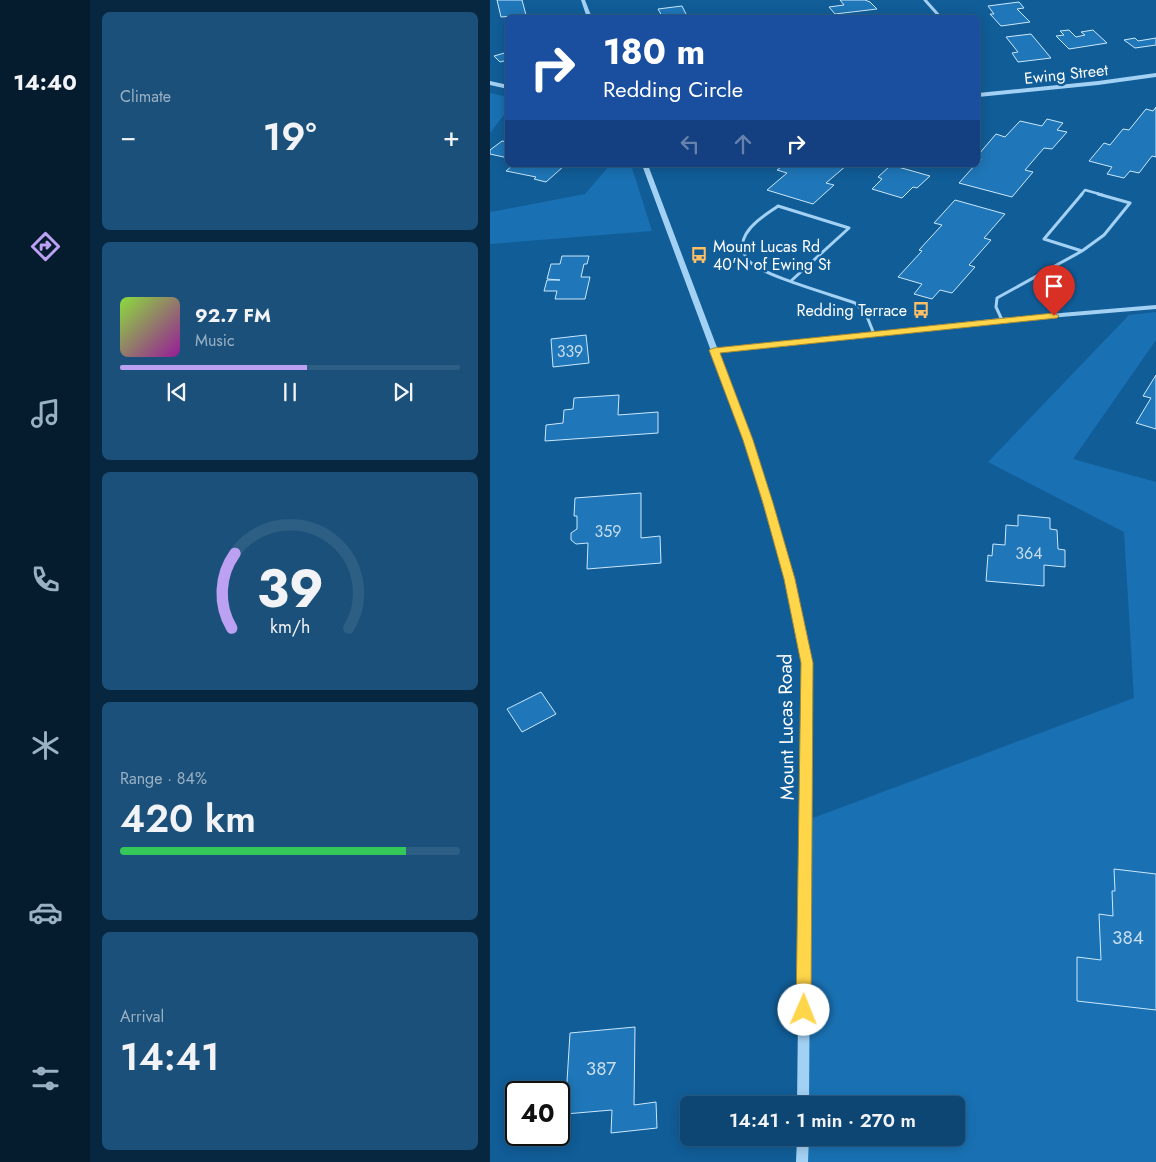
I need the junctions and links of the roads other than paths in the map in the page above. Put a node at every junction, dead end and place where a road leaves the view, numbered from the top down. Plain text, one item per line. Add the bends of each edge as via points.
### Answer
1 (583, 0) edge
2 (925, 0) edge
3 (589, 15) edge
4 (938, 15) edge
5 (1156, 75) edge
6 (490, 83) edge
7 (505, 86) edge
8 (980, 95) edge
9 (646, 167) edge
10 (1082, 250) junction
11 (792, 280) junction
12 (1156, 308) edge
13 (1002, 320) junction
14 (874, 334) junction
15 (714, 350) junction
16 (803, 1096) edge
17 (802, 1146) edge
18 (802, 1162) edge

1 - 3 street
2 - 4 street
5 - 8 street, Ewing Street
6 - 7 street
9 - 15 street, Mount Lucas Road
10 - 10 lane via 1104,235 1130,203 1085,190 1044,239
10 - 13 lane via 996,298
11 - 11 lane via 749,264 743,254 749,229 778,206 849,228
11 - 14 lane via 855,303 866,314
12 - 13 street
13 - 14 street
14 - 15 street
15 - 16 street, Mount Lucas Road via 768,503 807,663
17 - 18 street

